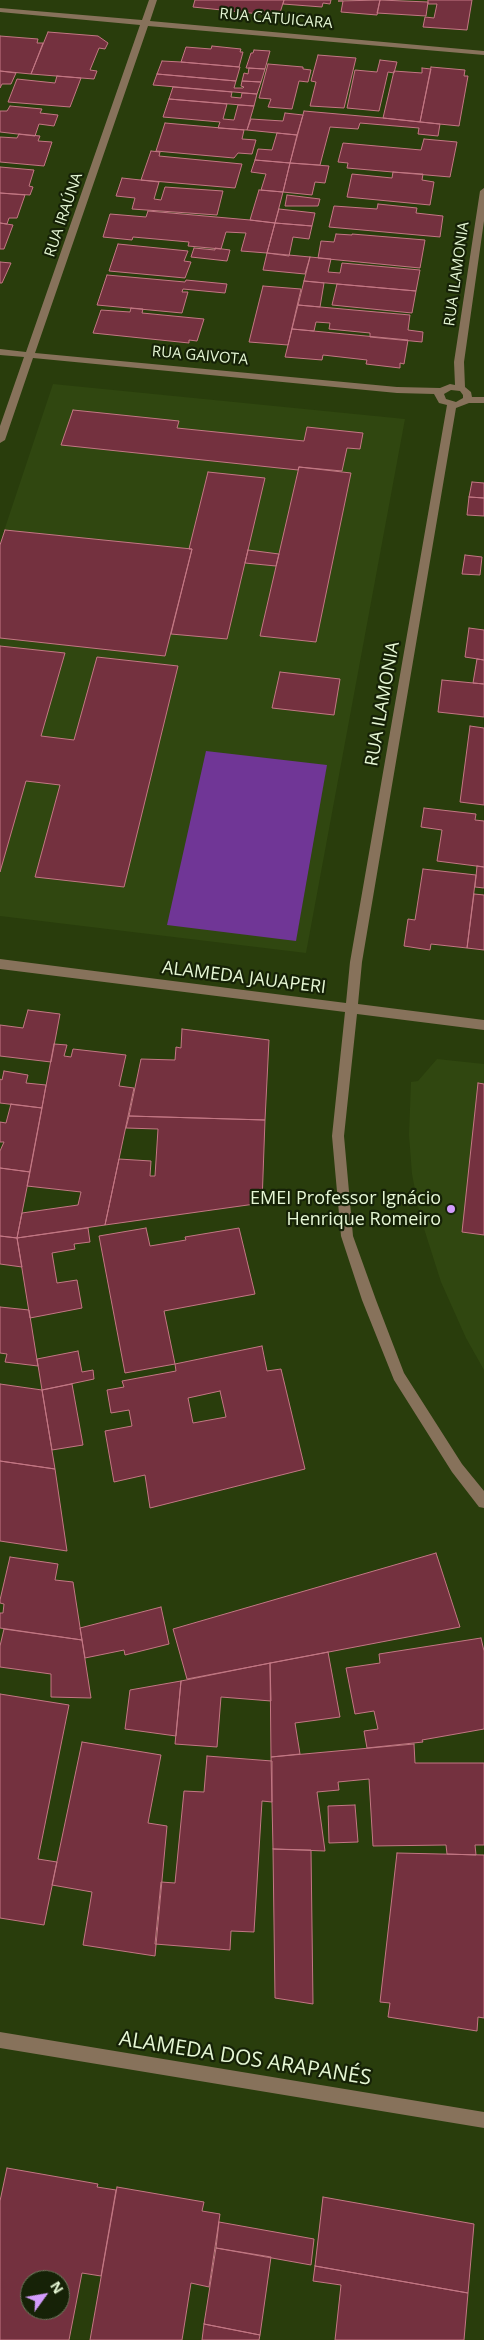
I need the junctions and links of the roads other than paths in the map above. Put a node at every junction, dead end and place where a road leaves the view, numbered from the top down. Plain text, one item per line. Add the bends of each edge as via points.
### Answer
1 (153, 0) edge
2 (0, 10) edge
3 (145, 22) junction
4 (484, 51) edge
5 (484, 191) edge
6 (0, 352) edge
7 (30, 355) junction
8 (448, 391) junction
9 (468, 397) junction
10 (484, 399) edge
11 (452, 405) junction
12 (0, 440) edge
13 (0, 964) edge
14 (351, 1009) junction
15 (484, 1025) edge
16 (484, 1502) edge
17 (0, 2040) edge
18 (484, 2120) edge

1 - 3 street, RUA IRAÚNA
2 - 3 street, RUA CATUICARA
3 - 4 street, RUA CATUICARA
3 - 7 street, RUA IRAÚNA
5 - 8 street, RUA ILAMONIA via 459,362
6 - 7 street, RUA GAIVOTA
7 - 8 street, RUA GAIVOTA via 397,390
7 - 12 street, RUA IRAÚNA
8 - 9 street
8 - 11 street via 442,401
9 - 10 street
9 - 11 street via 461,404
11 - 14 street, RUA ILAMONIA via 356,962
13 - 14 street, ALAMEDA JAUAPERI
14 - 15 street, ALAMEDA JAUAPERI
14 - 16 street, RUA ILAMONIA via 338,1136 346,1236 399,1376 457,1468
17 - 18 street, ALAMEDA DOS ARAPANÉS

